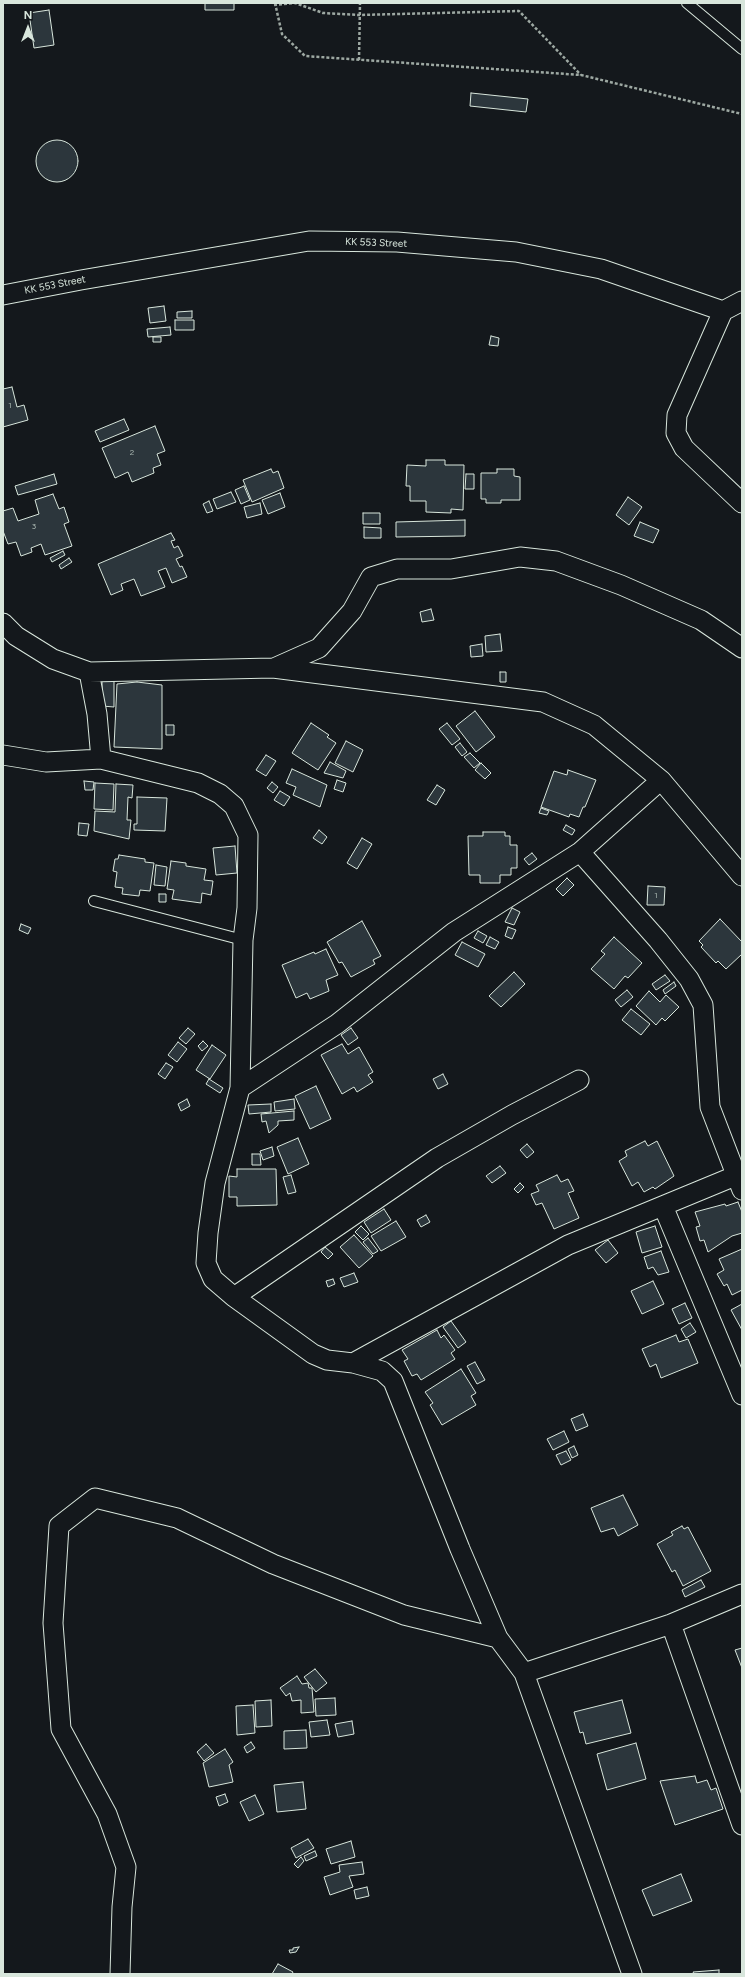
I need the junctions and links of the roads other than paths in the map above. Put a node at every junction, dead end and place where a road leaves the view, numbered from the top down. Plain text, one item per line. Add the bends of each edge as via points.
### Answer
1 (687, 3) edge
2 (742, 49) edge
3 (3, 295) edge
4 (742, 302) edge
5 (723, 311) junction
6 (742, 503) edge
7 (3, 624) edge
8 (742, 648) edge
9 (273, 668) junction
10 (89, 672) junction
11 (3, 755) edge
12 (101, 759) junction
13 (661, 780) junction
14 (580, 852) junction
15 (742, 876) edge
16 (94, 901) dead end
17 (243, 940) junction
18 (579, 1080) dead end
19 (240, 1088) junction
20 (739, 1183) edge
21 (663, 1206) junction
22 (234, 1297) junction
23 (353, 1363) junction
24 (742, 1395) edge
25 (742, 1594) edge
26 (671, 1624) junction
27 (498, 1638) junction
28 (524, 1673) junction
29 (742, 1825) edge
30 (120, 1974) edge
31 (632, 1974) edge

1 - 2 lane
3 - 5 street, KK 553 Street via 309,241 397,242 516,252 601,269
4 - 5 street
5 - 6 street via 677,415 676,432 684,448
7 - 10 street via 16,636 53,659
8 - 9 street via 701,620 621,586 556,561 520,556 451,569 397,569 371,577 352,611 319,648
9 - 10 street
9 - 13 street via 544,702 594,725
10 - 12 street via 97,714
11 - 12 street via 46,762
12 - 17 street via 198,783 220,794 234,806 248,835 247,908
13 - 14 street
13 - 15 street
14 - 19 street via 454,932 337,1024
14 - 20 street via 658,940 689,979 703,1005 710,1107
16 - 17 lane
17 - 19 street
18 - 22 street via 437,1158
19 - 22 street via 216,1183 206,1263 213,1279
20 - 21 street
21 - 23 street via 568,1245
21 - 24 street
22 - 23 street via 313,1354 327,1360
23 - 27 street via 382,1371 393,1381
25 - 26 street
26 - 28 street
26 - 29 street
27 - 28 street
27 - 30 street via 404,1615 273,1564 177,1518 95,1498 59,1526 53,1623 61,1728 107,1814 126,1867
28 - 31 street

